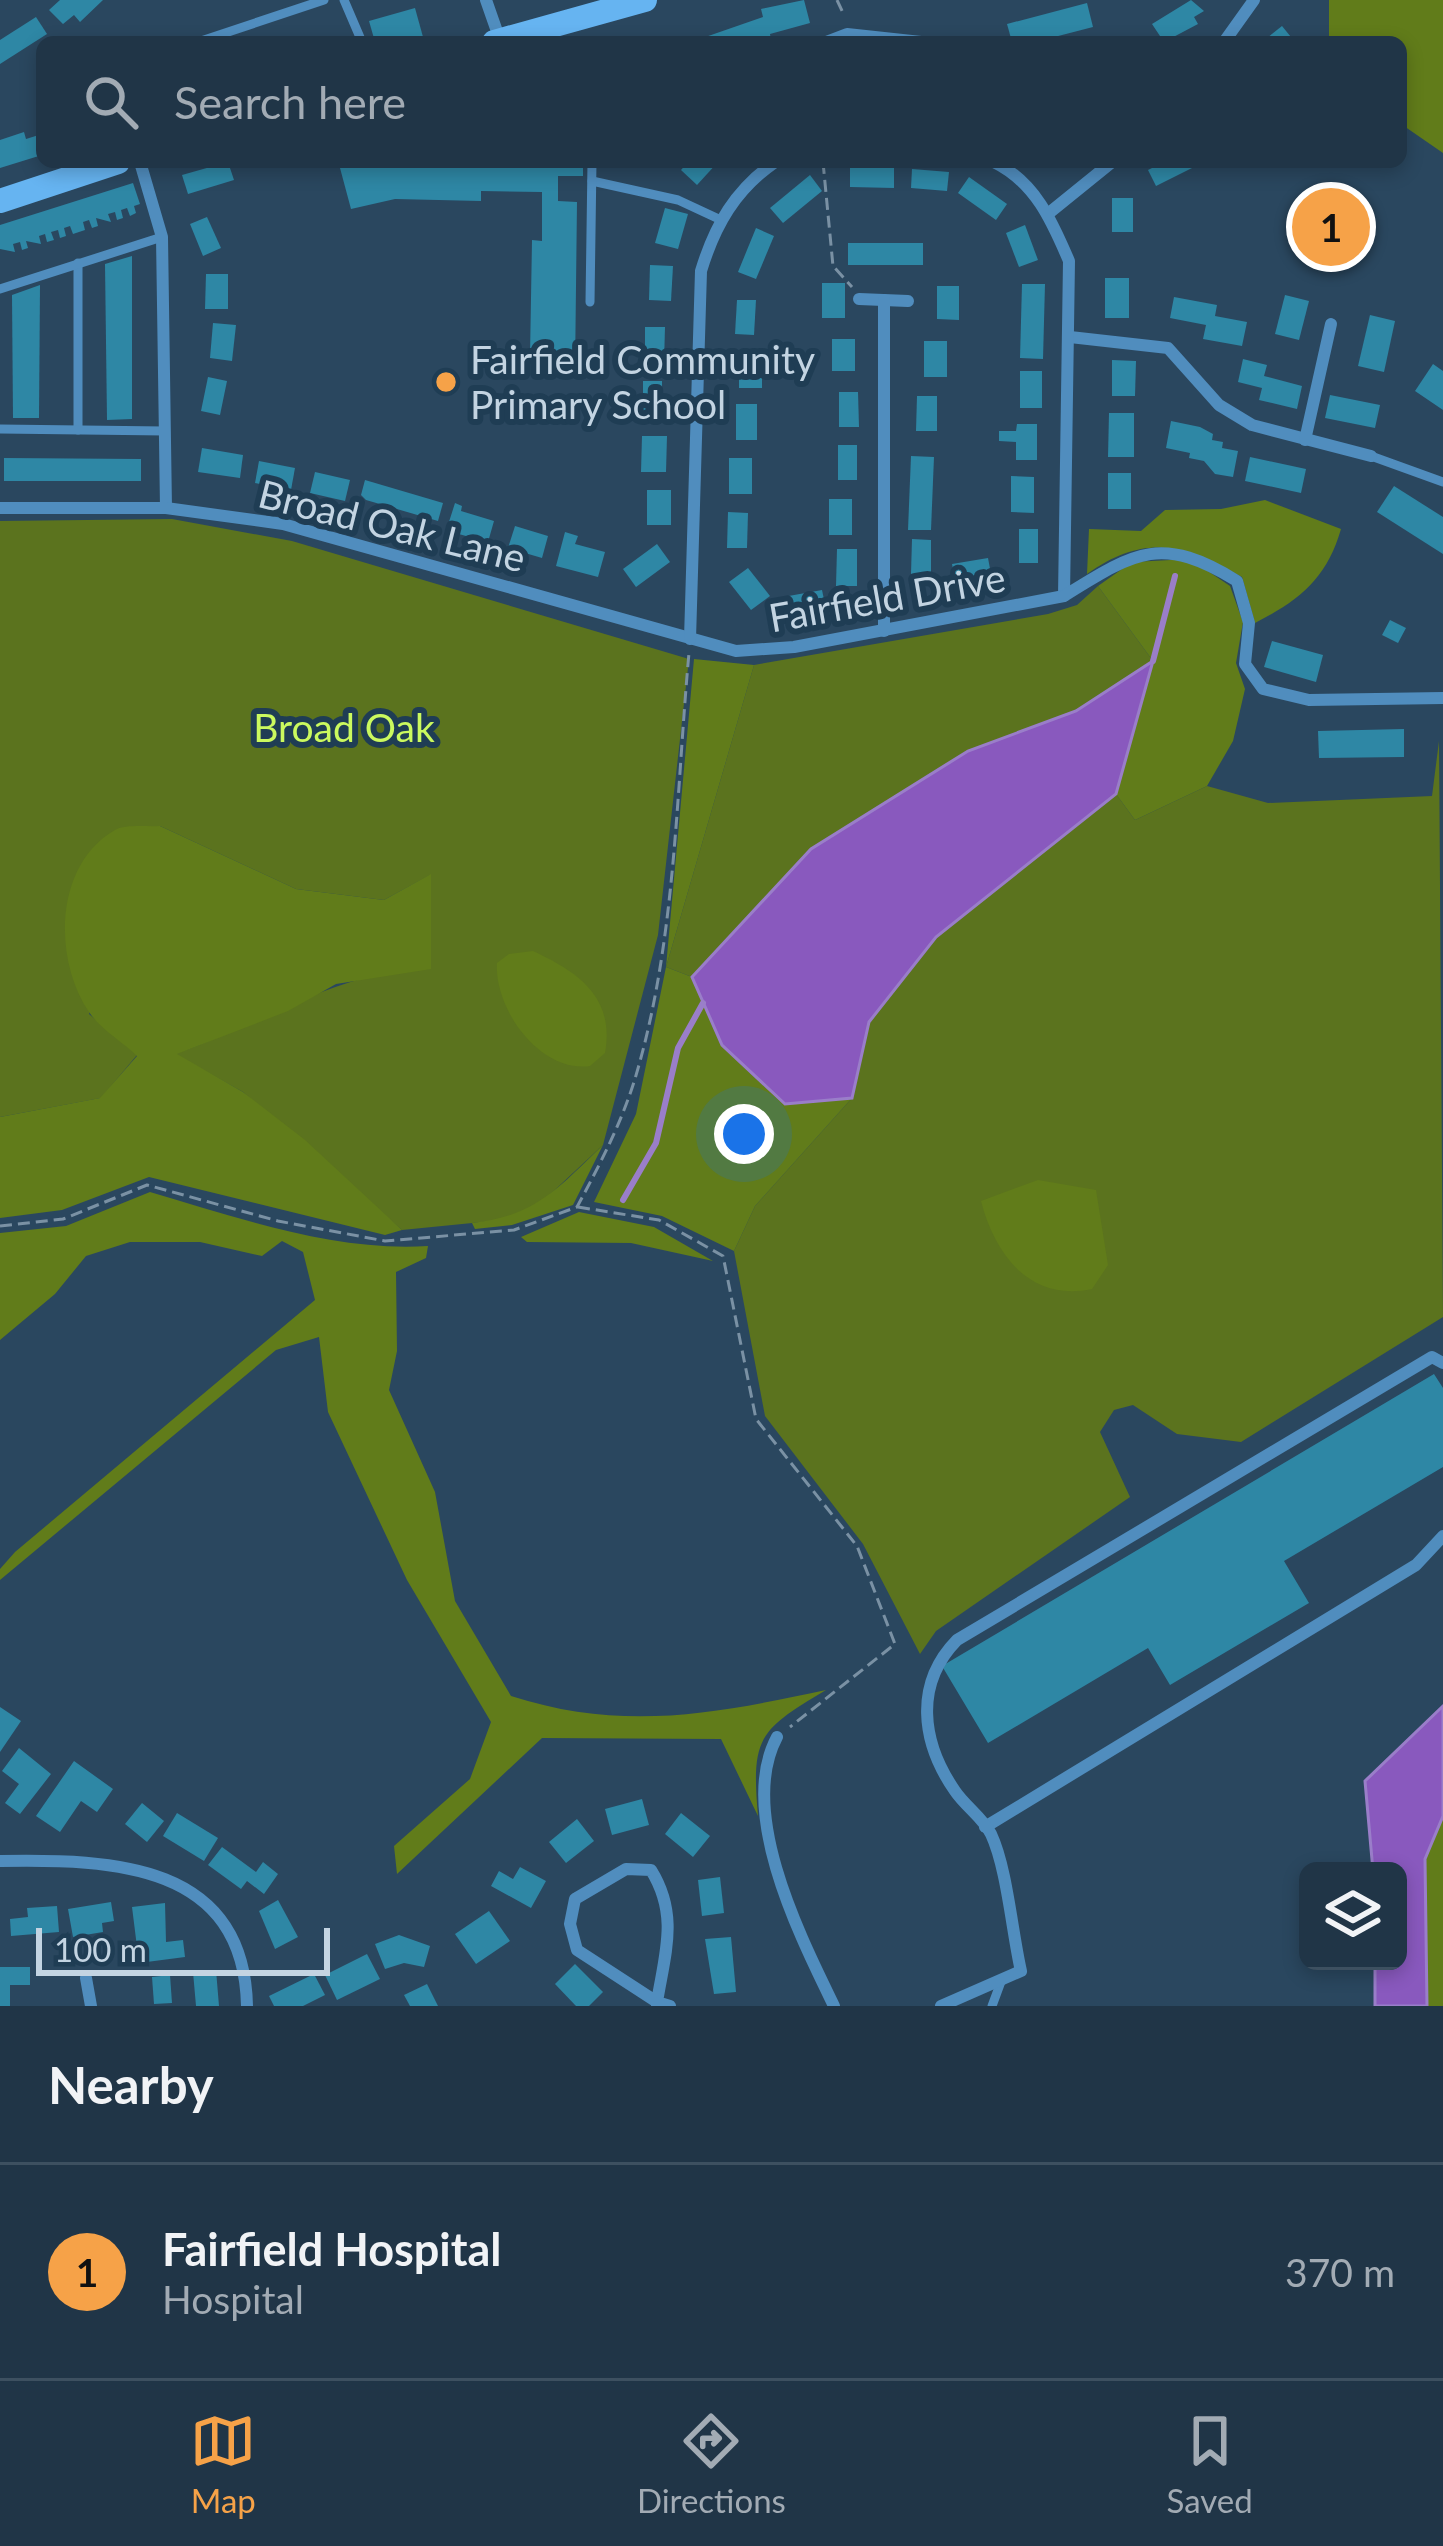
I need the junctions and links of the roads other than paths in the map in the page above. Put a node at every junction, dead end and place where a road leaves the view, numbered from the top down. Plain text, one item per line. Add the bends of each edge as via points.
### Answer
1 (324, 0) edge
2 (344, 0) edge
3 (486, 0) edge
4 (646, 0) edge
5 (1254, 0) edge
6 (216, 36) edge
7 (359, 36) edge
8 (496, 36) edge
9 (515, 36) edge
10 (1228, 36) edge
11 (100, 168) edge
12 (142, 168) edge
13 (592, 168) edge
14 (767, 168) edge
15 (1003, 168) edge
16 (1105, 168) edge
17 (592, 181) junction
18 (0, 201) edge
19 (1049, 213) junction
20 (721, 220) junction
21 (162, 237) junction
22 (78, 263) junction
23 (0, 289) edge
24 (859, 299) road end
25 (884, 300) junction
26 (908, 301) dead end
27 (590, 302) dead end
28 (1331, 325) dead end
29 (1070, 337) junction
30 (0, 429) edge
31 (78, 430) junction
32 (165, 431) junction
33 (1305, 440) junction
34 (1371, 455) joint
35 (1442, 483) edge
36 (0, 508) edge
37 (166, 508) junction
38 (1064, 596) junction
39 (884, 631) junction
40 (690, 639) junction
41 (1443, 698) edge
42 (1443, 1363) edge
43 (1443, 1536) edge
44 (777, 1737) road end
45 (985, 1827) junction
46 (0, 1861) edge
47 (86, 1978) dead end
48 (1002, 1979) junction
49 (661, 2005) edge
50 (91, 2006) edge
51 (248, 2006) edge
52 (833, 2006) edge
53 (941, 2006) edge
54 (992, 2006) edge

1 - 6 lane
2 - 7 lane
3 - 8 street
4 - 9 main road
5 - 10 street
11 - 18 main road
12 - 21 street
13 - 17 lane
14 - 20 street
15 - 19 street, Fairfield Drive
16 - 19 street
17 - 20 lane via 678,200
17 - 27 lane
19 - 29 street, Fairfield Drive via 1069,261
20 - 40 street via 701,271
21 - 22 lane
21 - 32 street
22 - 23 lane
22 - 31 lane
24 - 25 street
25 - 26 street
25 - 39 street
28 - 33 street
29 - 33 street via 1168,348 1219,405 1252,425
29 - 38 street, Fairfield Drive
30 - 31 lane
31 - 32 lane
32 - 37 street
33 - 34 street
34 - 35 lane
36 - 37 street, Broad Oak Lane
37 - 40 street, Broad Oak Lane via 350,538
38 - 39 street, Fairfield Drive
38 - 41 street via 1128,556 1193,554 1237,581 1250,623 1245,664 1263,689 1309,700
39 - 40 street, Fairfield Drive via 755,652
42 - 45 street via 1432,1357 957,1640 935,1663 928,1742
43 - 45 street via 1416,1565
44 - 52 street via 766,1757 764,1797 777,1875
45 - 48 street via 1021,1971
46 - 51 street via 66,1860 194,1890 228,1923 247,1971
47 - 50 street
48 - 53 street
48 - 54 lane
49 - 49 street via 577,1950 575,1899 626,1869 651,1870 667,1895

